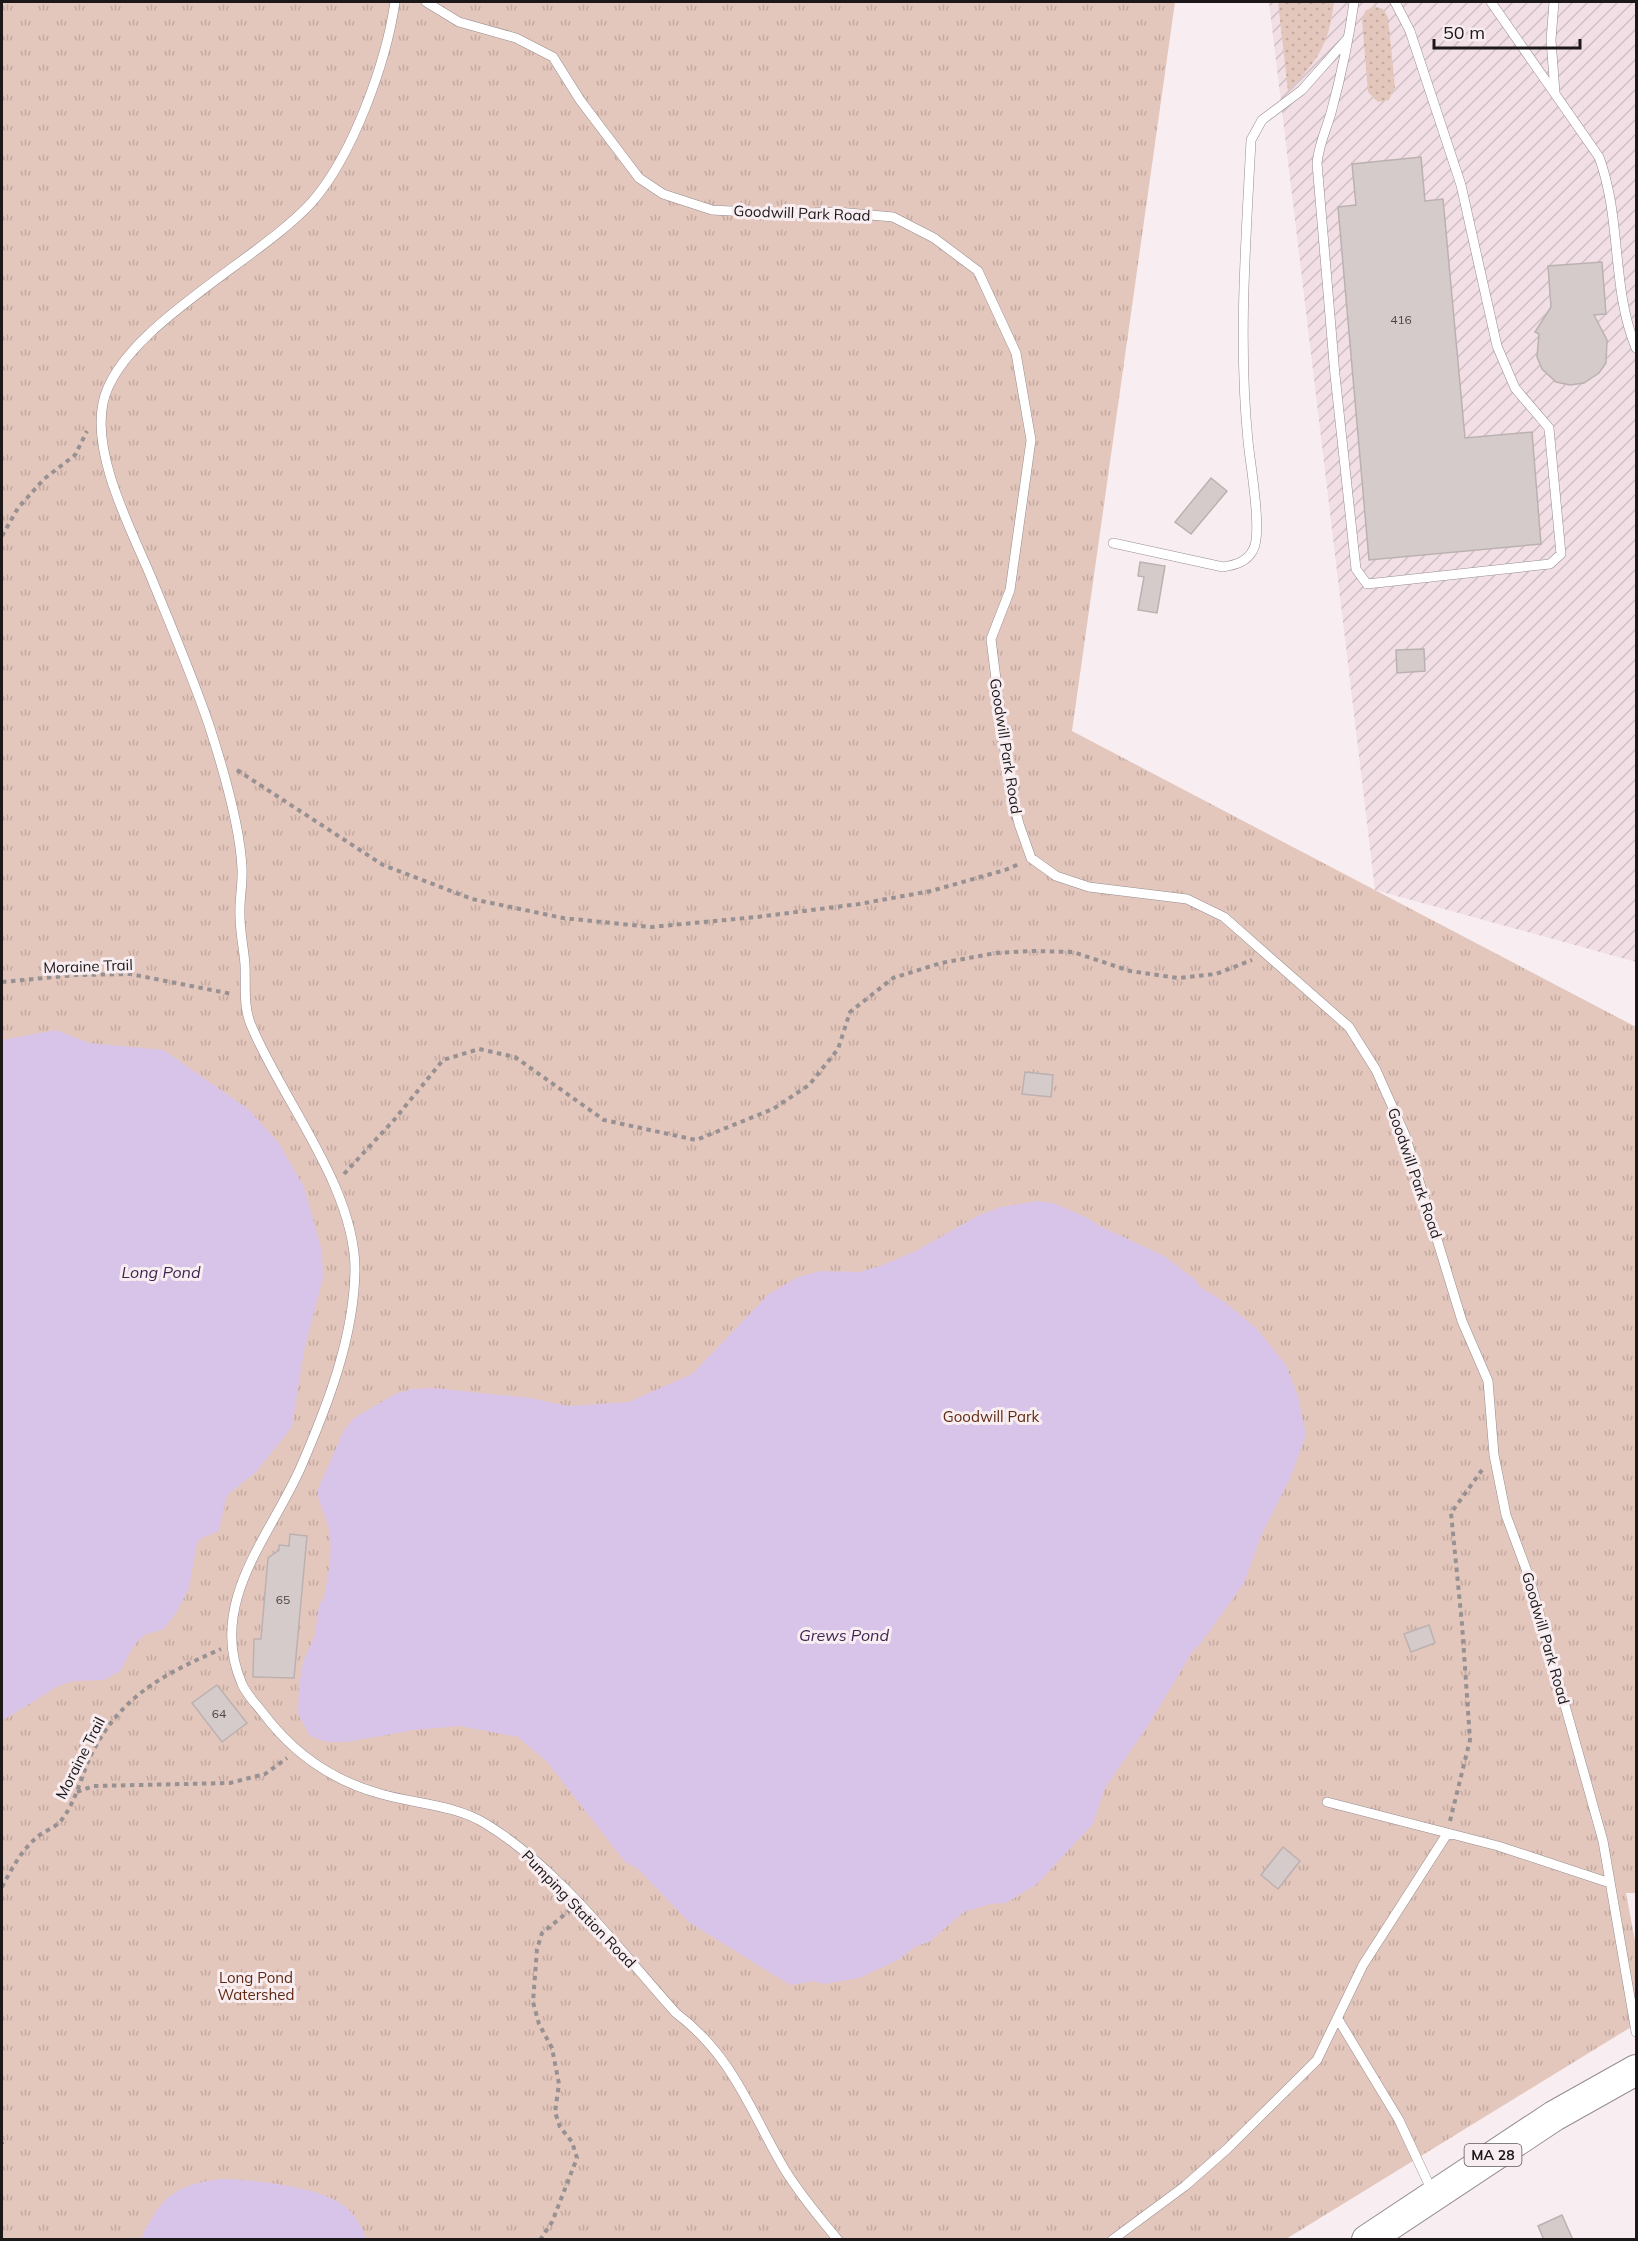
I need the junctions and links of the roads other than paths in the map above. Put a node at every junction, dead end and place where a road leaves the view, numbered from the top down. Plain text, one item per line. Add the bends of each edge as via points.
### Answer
1 (395, 2) edge
2 (426, 2) edge
3 (1354, 2) edge
4 (1395, 2) edge
5 (1491, 2) edge
6 (1554, 2) edge
7 (1349, 37) junction
8 (1556, 94) junction
9 (1636, 348) edge
10 (1113, 543) dead end
11 (1327, 1802) dead end
12 (1447, 1834) junction
13 (1610, 1883) junction
14 (1338, 2019) junction
15 (1636, 2032) edge
16 (1636, 2070) edge
17 (1434, 2196) junction
18 (838, 2240) edge
19 (1112, 2240) edge
20 (1367, 2240) edge

1 - 18 lane, Pumping Station Road via 389,39 343,158 312,202 265,244 156,327 118,367 103,402 102,438 115,488 192,678 219,757 242,865 239,920 248,1020 334,1186 355,1255 354,1293 328,1399 297,1475 257,1547 232,1607 231,1645 243,1687 276,1731 319,1769 377,1793 481,1820 526,1851 676,2013 694,2026 735,2075 784,2169 806,2203
2 - 13 lane, Goodwill Park Road via 459,22 516,38 554,57 580,100 639,178 663,194 711,210 893,216 934,238 978,271 1016,353 1031,440 1010,590 991,639 1009,784 1031,858 1056,876 1089,887 1187,899 1224,917 1349,1027 1376,1070 1405,1136 1462,1321 1488,1381 1494,1455 1506,1515 1529,1577 1576,1737
3 - 7 lane
4 - 7 lane via 1410,31 1461,185 1497,346 1515,388 1549,428 1561,554 1550,564 1367,584 1356,569 1317,163
5 - 8 lane
6 - 8 lane via 1551,40
7 - 10 lane via 1302,90 1262,120 1251,140 1242,322 1244,399 1257,520 1254,549 1240,564 1223,567
8 - 9 lane via 1590,142 1610,185 1627,318
11 - 12 lane
12 - 13 lane via 1547,1860
12 - 14 lane via 1363,1965
13 - 15 lane, Goodwill Park Road
14 - 17 lane via 1399,2120
14 - 19 lane via 1317,2060 1227,2149
16 - 17 highway, MA 28 via 1554,2116
17 - 20 highway, MA 28

